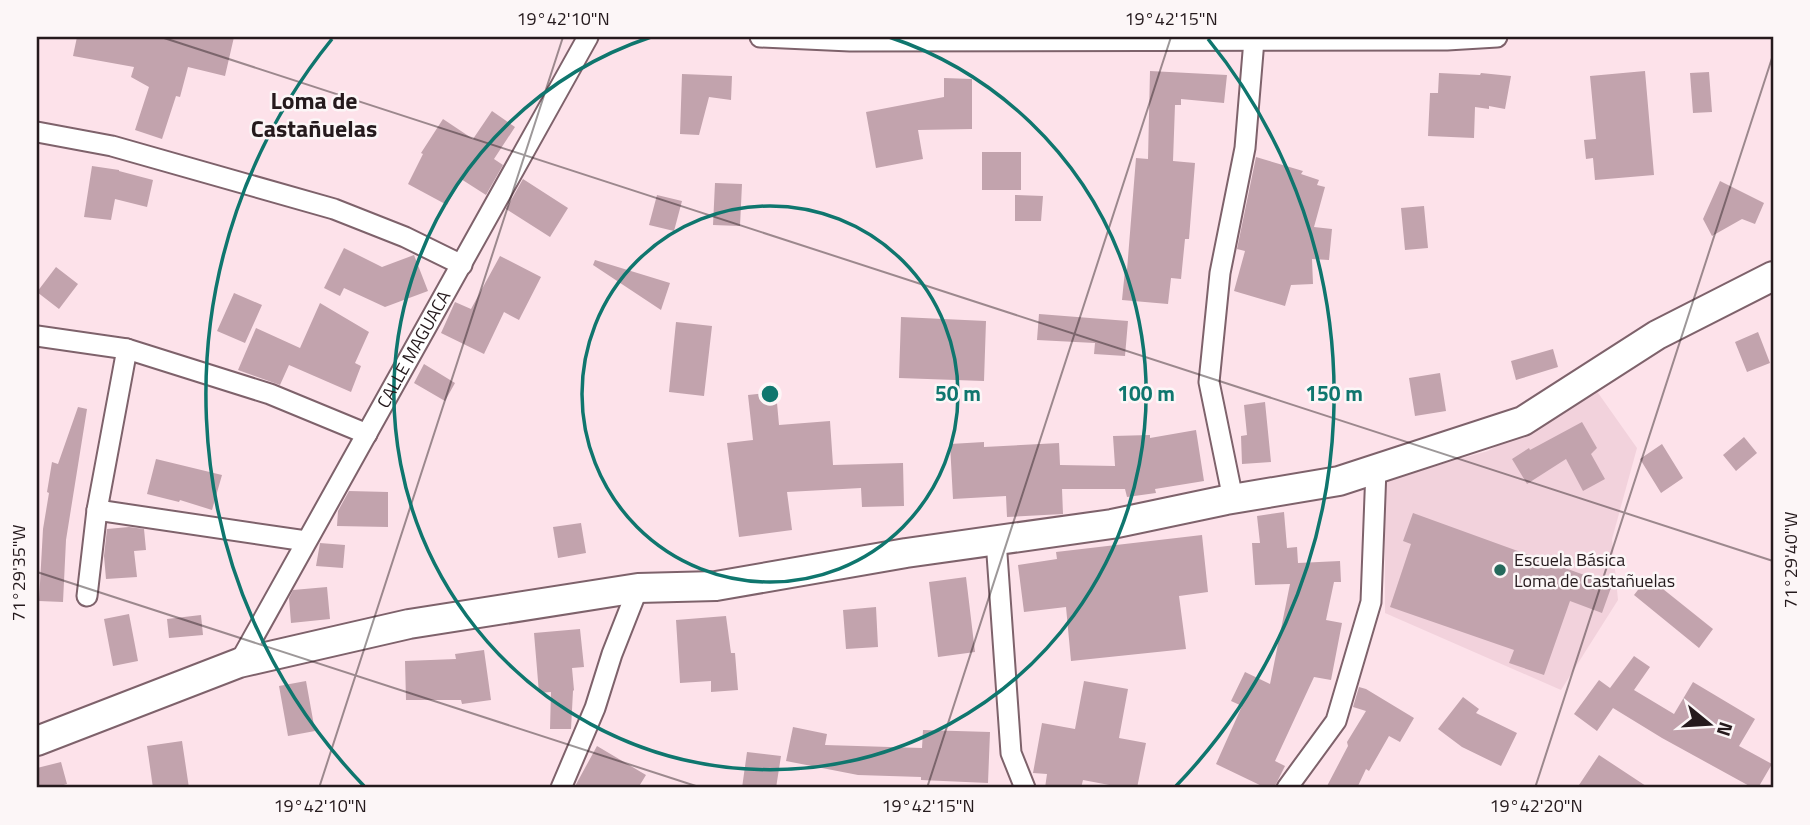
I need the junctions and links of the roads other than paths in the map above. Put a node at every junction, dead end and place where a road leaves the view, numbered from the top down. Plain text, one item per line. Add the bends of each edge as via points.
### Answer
1 (588, 37) edge
2 (760, 37) edge
3 (788, 37) edge
4 (1497, 37) edge
5 (1353, 38) edge
6 (980, 39) edge
7 (1164, 39) edge
8 (1254, 40) junction
9 (37, 132) edge
10 (462, 265) junction
11 (1773, 276) edge
12 (37, 336) edge
13 (127, 349) junction
14 (367, 434) junction
15 (1376, 469) junction
16 (1233, 499) junction
17 (97, 510) junction
18 (996, 540) junction
19 (306, 541) junction
20 (638, 588) junction
21 (87, 596) dead end
22 (239, 663) junction
23 (37, 741) edge
24 (561, 788) edge
25 (1025, 788) edge
26 (1287, 788) edge

1 - 10 street, CALLE MAGUACA
2 - 3 street
3 - 6 street
4 - 5 street
5 - 8 street
6 - 7 street
7 - 8 street
8 - 16 street via 1245,148 1220,273 1209,382
9 - 10 street via 112,146 334,209
10 - 14 street, CALLE MAGUACA
11 - 15 main road via 1657,335 1523,421
12 - 13 street
13 - 14 street via 270,394
13 - 17 street
14 - 19 street, CALLE MAGUACA
15 - 16 main road via 1339,481
15 - 26 street via 1371,602 1336,721
16 - 18 main road via 1112,524
17 - 19 street
17 - 21 street
18 - 20 main road via 716,586
18 - 25 street via 1011,753
19 - 22 street, CALLE MAGUACA
20 - 22 main road via 409,624
20 - 24 street
22 - 23 main road

